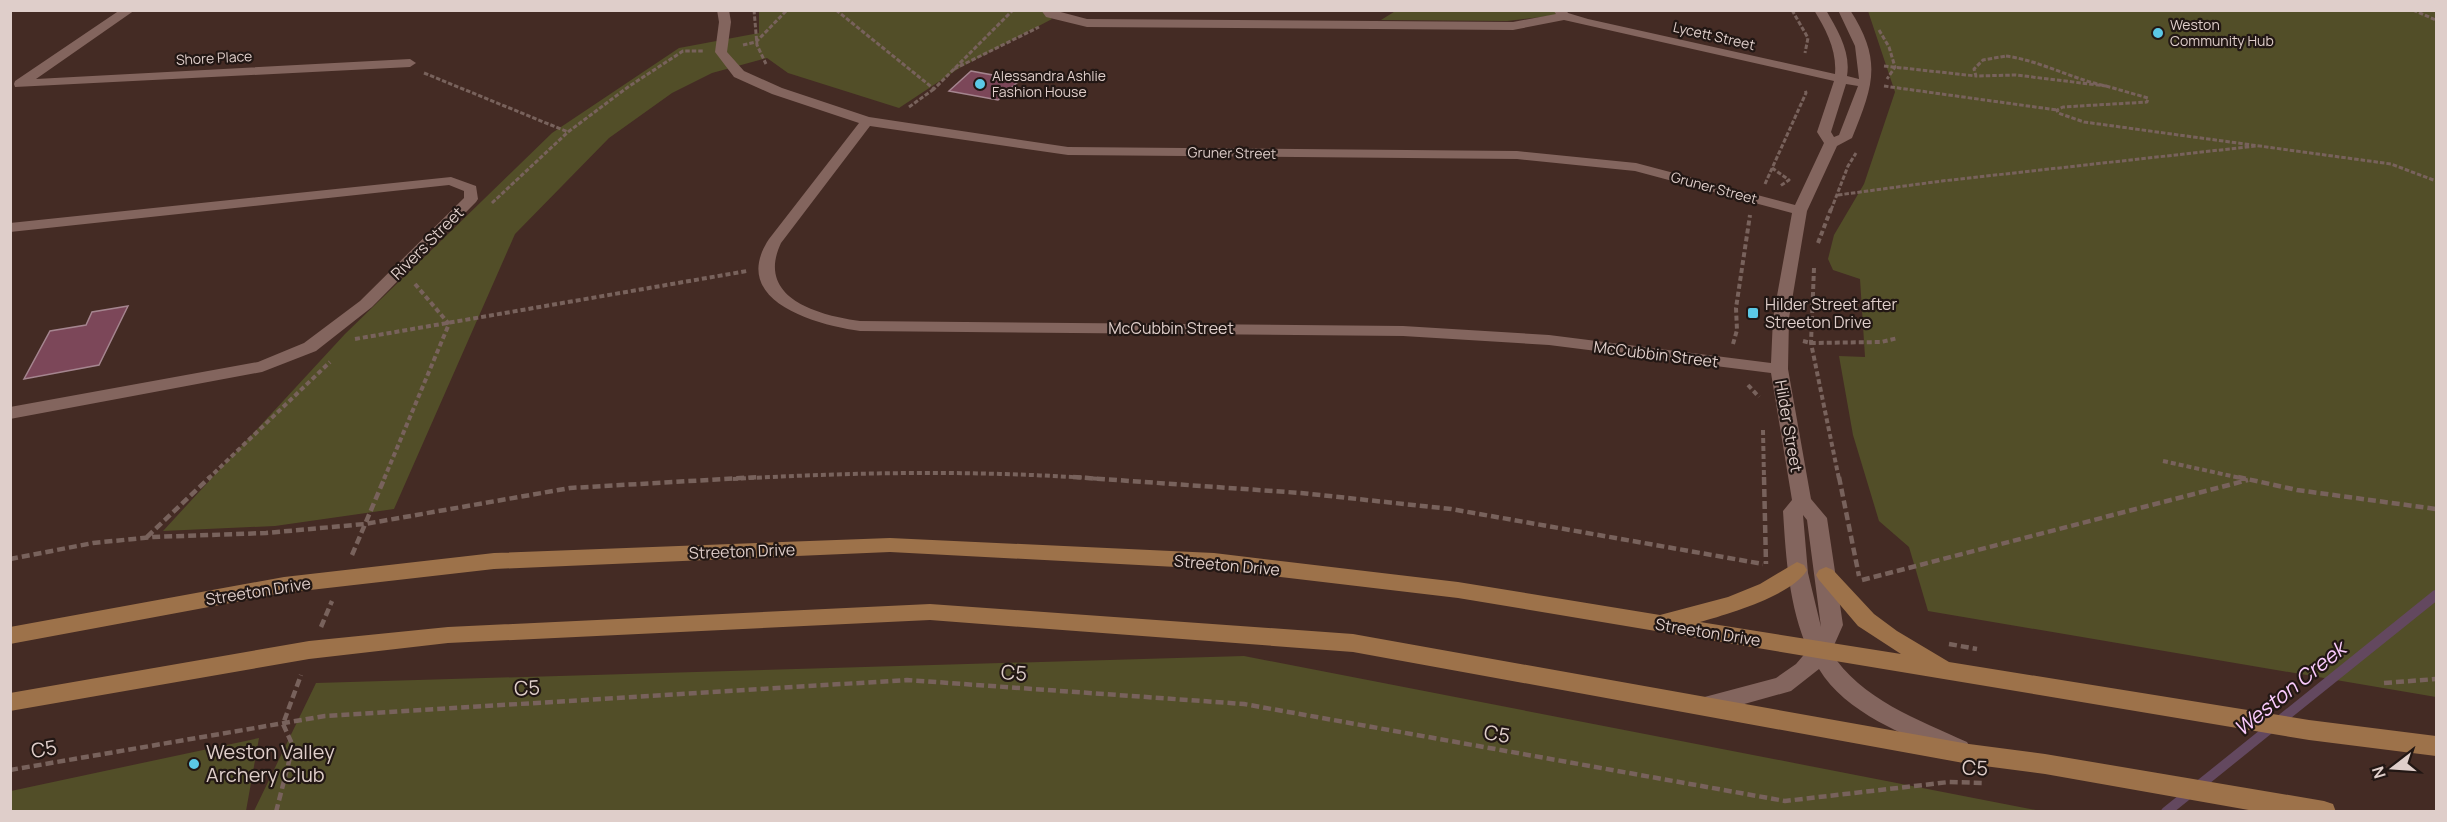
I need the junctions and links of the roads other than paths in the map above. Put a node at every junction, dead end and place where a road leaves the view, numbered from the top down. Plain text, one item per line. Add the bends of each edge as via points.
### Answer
1 (129, 10) edge
2 (723, 10) edge
3 (1047, 10) edge
4 (1820, 10) edge
5 (1844, 10) edge
6 (1562, 13) edge
7 (410, 63) road end
8 (1842, 79) junction
9 (1865, 84) junction
10 (16, 88) edge
11 (867, 121) junction
12 (1831, 143) junction
13 (1800, 211) junction
14 (10, 228) edge
15 (1779, 369) junction
16 (10, 413) edge
17 (1802, 501) junction
18 (1797, 570) junction
19 (1826, 575) junction
20 (1657, 624) junction
21 (10, 636) edge
22 (1821, 651) junction
23 (1952, 673) junction
24 (10, 702) edge
25 (1705, 706) junction
26 (2436, 746) edge
27 (1969, 754) junction
28 (2324, 812) edge

1 - 10 street
2 - 11 street, Gruner Street via 721,52 739,74 777,92
3 - 6 street via 1087,23 1513,26
4 - 8 street, Hilder Street via 1834,32 1844,60
5 - 9 street, Hilder Street via 1861,42
6 - 8 street, Lycett Street
7 - 10 street, Shore Place
8 - 9 street, Lycett Street
8 - 12 street, Hilder Street via 1824,132
9 - 12 street, Hilder Street via 1845,138
11 - 13 street, Gruner Street via 1068,151 1529,156 1636,167
11 - 15 street, McCubbin Street via 774,242 765,268 779,295 796,308 829,322 860,326 1403,331 1549,340
12 - 13 street, Hilder Street
13 - 15 street, Hilder Street via 1781,318
14 - 16 street, Rivers Street via 451,182 471,189 471,199 366,304 310,347 262,367
15 - 17 street, Hilder Street
17 - 18 street, Hilder Street via 1793,511
17 - 19 street, Hilder Street via 1817,518
18 - 20 main road via 1745,601
18 - 22 street, Hilder Street via 1805,618
19 - 22 street, Hilder Street via 1832,625
19 - 23 main road via 1866,620
20 - 21 main road, Streeton Drive via 1458,590 1214,561 890,545 494,561 284,585
20 - 22 main road, Streeton Drive
22 - 23 main road, Streeton Drive
22 - 25 street, Hilder Street via 1783,685
22 - 27 street, Hilder Street via 1831,671 1858,695
23 - 26 main road, Streeton Drive via 2309,730
24 - 25 main road via 309,650 448,635 930,612 1353,643
25 - 27 main road
27 - 28 main road

